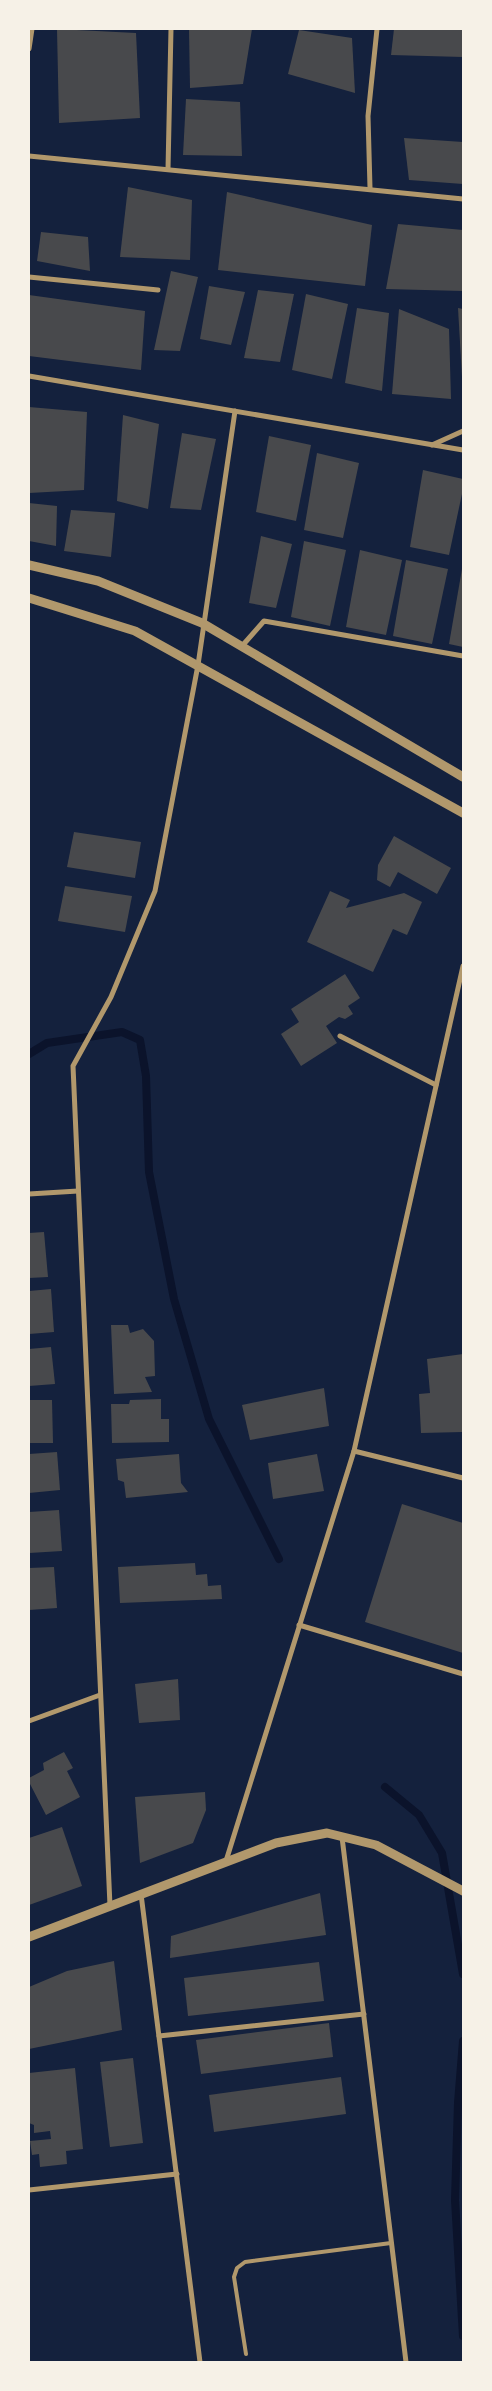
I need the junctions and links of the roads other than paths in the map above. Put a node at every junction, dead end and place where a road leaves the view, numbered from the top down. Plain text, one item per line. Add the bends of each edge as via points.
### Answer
1 (32, 29) edge
2 (171, 29) edge
3 (377, 29) edge
4 (29, 49) edge
5 (29, 156) edge
6 (168, 169) junction
7 (370, 188) junction
8 (463, 199) edge
9 (29, 277) edge
10 (158, 290) dead end
11 (29, 376) edge
12 (235, 411) junction
13 (463, 431) edge
14 (432, 444) junction
15 (463, 450) edge
16 (29, 566) edge
17 (29, 598) edge
18 (202, 623) junction
19 (242, 646) junction
20 (463, 656) edge
21 (198, 666) junction
22 (463, 777) edge
23 (463, 813) edge
24 (463, 966) edge
25 (340, 1036) dead end
26 (436, 1085) junction
27 (78, 1191) junction
28 (29, 1194) edge
29 (354, 1451) junction
30 (463, 1478) edge
31 (300, 1625) junction
32 (463, 1674) edge
33 (100, 1695) junction
34 (29, 1721) edge
35 (342, 1837) junction
36 (226, 1862) junction
37 (463, 1891) edge
38 (141, 1894) junction
39 (110, 1906) junction
40 (29, 1937) edge
41 (364, 2014) junction
42 (159, 2036) junction
43 (176, 2174) junction
44 (29, 2190) edge
45 (392, 2242) junction
46 (246, 2354) dead end
47 (200, 2362) edge
48 (406, 2362) edge

1 - 4 street
2 - 6 street
3 - 7 street via 368,116
5 - 6 street
6 - 7 street
7 - 8 street
9 - 10 street
11 - 12 street
12 - 14 street
12 - 18 street
13 - 14 street
14 - 15 street
16 - 18 street via 98,581
17 - 21 street via 135,631
18 - 19 street
18 - 21 street
19 - 20 street via 264,621
19 - 22 street
21 - 23 street
21 - 27 street via 155,891 111,997 73,1066
24 - 26 street
25 - 26 street
26 - 29 street
27 - 28 street
27 - 33 street
29 - 30 street
29 - 31 street
31 - 32 street
31 - 36 street
33 - 34 street
33 - 39 street
35 - 36 street via 327,1833 276,1843
35 - 37 street via 376,1845
35 - 41 street
36 - 38 street
38 - 39 street
38 - 42 street
39 - 40 street
41 - 42 street
41 - 45 street
42 - 43 street
43 - 44 street
43 - 47 street
45 - 46 lane via 245,2262 237,2268 234,2277
45 - 48 street

